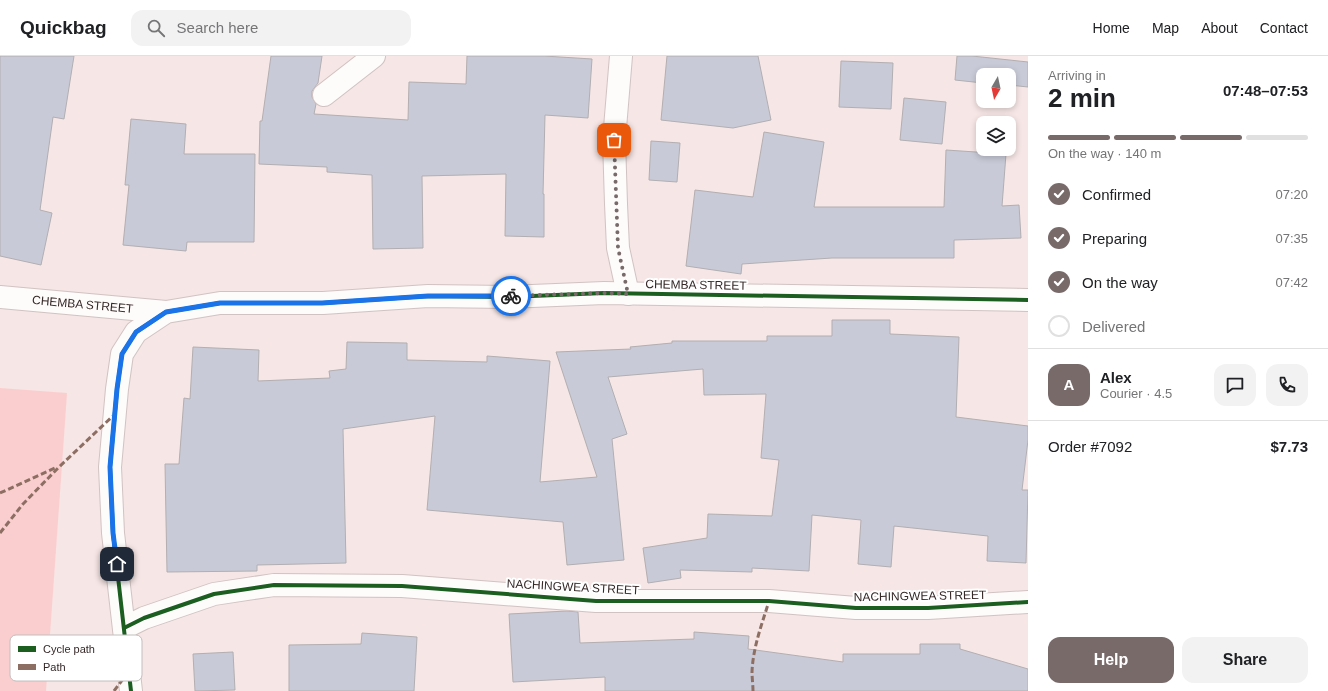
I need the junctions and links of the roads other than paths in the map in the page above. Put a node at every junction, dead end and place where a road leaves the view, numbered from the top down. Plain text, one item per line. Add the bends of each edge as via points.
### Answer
1 (374, 56) edge
2 (621, 56) edge
3 (324, 95) dead end
4 (628, 294) junction
5 (0, 297) edge
6 (1028, 300) edge
7 (166, 312) junction
8 (1028, 602) edge
9 (124, 628) junction
10 (125, 635) edge
11 (130, 681) edge
12 (131, 691) edge

1 - 3 street
2 - 4 street via 614,140 618,248
4 - 6 street, CHEMBA STREET
4 - 7 street, CHEMBA STREET via 428,296 322,303 220,303
5 - 7 street, CHEMBA STREET
7 - 9 street, CHEMBA STREET via 136,332 122,354 117,389 110,467 113,533
8 - 9 street, NACHINGWEA STREET via 928,608 856,608 769,600 596,601 402,586 274,585 214,594 144,618
9 - 10 street, CHEMBA STREET
11 - 12 street, CHEMBA STREET

